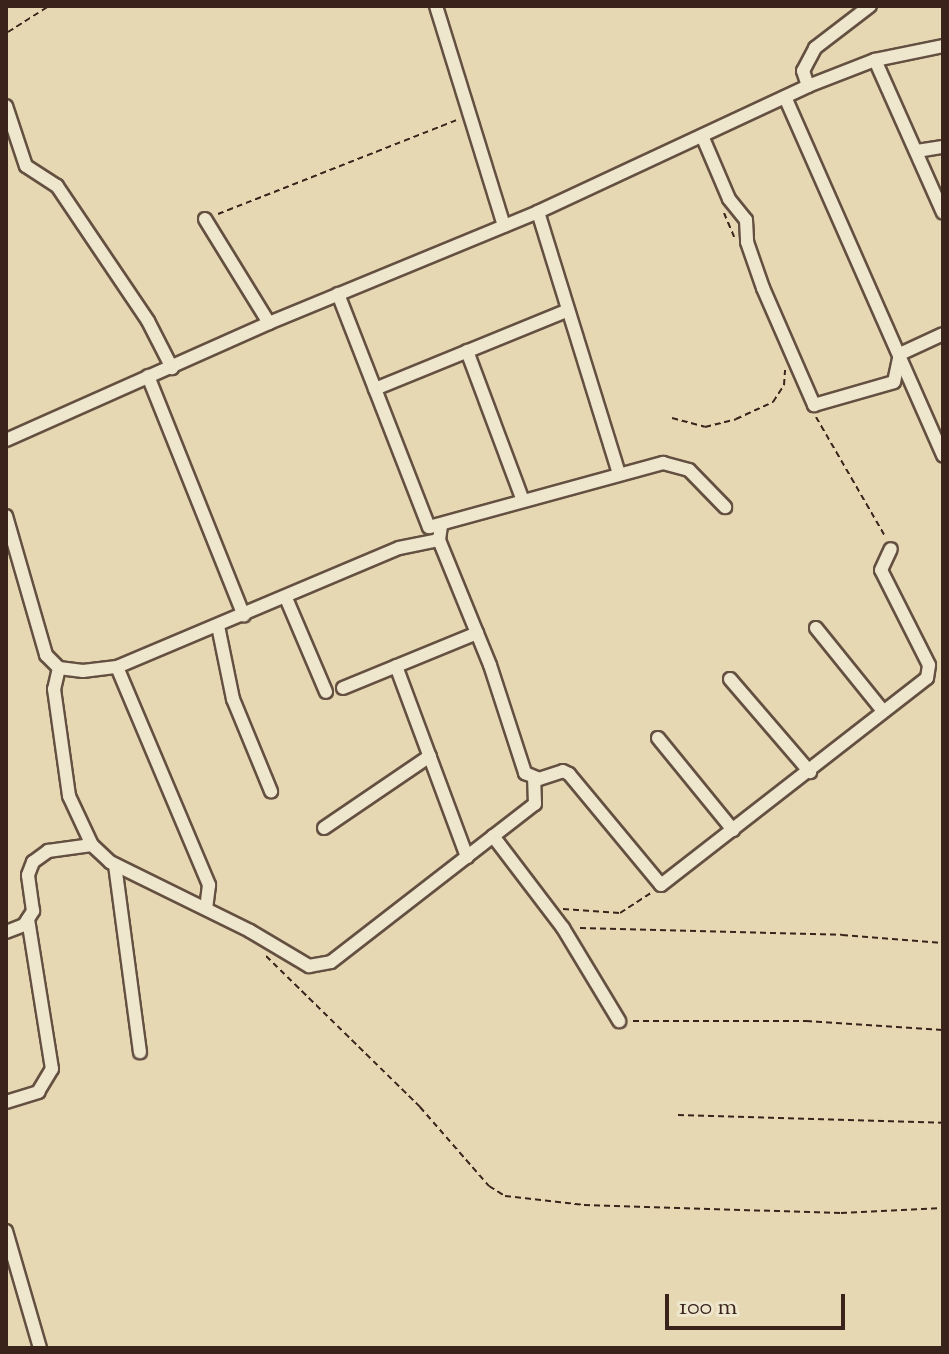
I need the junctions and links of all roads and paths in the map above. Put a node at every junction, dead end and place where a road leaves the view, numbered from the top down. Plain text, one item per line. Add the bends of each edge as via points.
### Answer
1 (49, 6) edge
2 (436, 6) edge
3 (870, 6) edge
4 (7, 30) edge
5 (6, 46) edge
6 (943, 46) edge
7 (875, 60) junction
8 (808, 86) junction
9 (785, 97) junction
10 (6, 106) edge
11 (470, 115) junction
12 (703, 138) junction
13 (943, 147) edge
14 (917, 151) junction
15 (720, 203) dead end
16 (538, 212) junction
17 (943, 213) edge
18 (205, 219) joint
19 (504, 226) junction
20 (738, 245) dead end
21 (338, 294) junction
22 (566, 311) junction
23 (269, 323) junction
24 (943, 334) edge
25 (467, 351) junction
26 (899, 356) junction
27 (784, 365) dead end
28 (172, 368) junction
29 (148, 376) junction
30 (375, 389) junction
31 (814, 405) junction
32 (672, 418) dead end
33 (6, 440) edge
34 (943, 456) edge
35 (619, 473) junction
36 (522, 498) junction
37 (725, 507) dead end
38 (6, 516) edge
39 (429, 527) junction
40 (439, 540) junction
41 (891, 549) joint
42 (286, 598) junction
43 (244, 616) junction
44 (218, 626) junction
45 (816, 628) dead end
46 (477, 633) junction
47 (396, 666) junction
48 (117, 667) junction
49 (59, 668) junction
50 (730, 679) dead end
51 (343, 688) dead end
52 (326, 692) dead end
53 (883, 711) junction
54 (658, 738) dead end
55 (430, 756) junction
56 (810, 772) junction
57 (534, 778) junction
58 (271, 791) dead end
59 (324, 828) dead end
60 (733, 830) junction
61 (493, 836) junction
62 (92, 845) junction
63 (467, 857) junction
64 (115, 865) junction
65 (661, 885) junction
66 (206, 909) junction
67 (546, 910) junction
68 (28, 919) junction
69 (563, 928) junction
70 (250, 931) junction
71 (6, 932) edge
72 (943, 943) edge
73 (619, 1021) joint
74 (943, 1030) edge
75 (140, 1052) dead end
76 (6, 1102) edge
77 (678, 1115) dead end
78 (943, 1123) edge
79 (943, 1208) edge
80 (6, 1231) edge
81 (40, 1348) edge

1 - 4 path
2 - 11 street
3 - 8 street via 815,48 803,71
4 - 5 path
6 - 7 street
7 - 8 street
7 - 14 street
8 - 9 street
9 - 12 street
9 - 26 street
10 - 28 street via 26,166 57,186 148,321
11 - 18 path
11 - 19 street
12 - 16 street
12 - 31 street via 729,199 746,220 747,242 763,288
13 - 14 street
14 - 17 street
15 - 20 path
16 - 19 street
16 - 22 street
18 - 23 street
19 - 21 street
21 - 23 street
21 - 30 street
22 - 25 street
22 - 35 street
23 - 28 street
24 - 26 street
25 - 30 street
25 - 36 street
26 - 31 street via 894,382
26 - 34 street
27 - 32 path via 784,385 773,402 705,427
28 - 29 street
29 - 33 street
29 - 43 street
30 - 39 street
31 - 41 path via 815,416
35 - 36 street
35 - 37 street via 678,465
36 - 39 street
38 - 49 street via 44,649
39 - 40 street via 441,525
40 - 42 street via 399,548
40 - 46 street
41 - 53 street via 882,561 883,574 929,669 922,684
42 - 43 street
42 - 52 street
43 - 44 street
44 - 48 street
44 - 58 street via 233,699
45 - 53 street
46 - 47 street
46 - 57 street via 524,769
47 - 51 street
47 - 55 street
48 - 49 street
48 - 66 street via 209,885
49 - 62 street via 54,689 69,796
50 - 56 street
53 - 56 street
54 - 60 street
55 - 59 street
55 - 63 street
56 - 60 street
57 - 61 street via 535,804
57 - 65 street via 569,774
60 - 65 street
61 - 63 street
61 - 67 street
62 - 64 street
62 - 68 street via 48,851 33,862 28,875 33,911
63 - 70 street via 326,965 309,966
64 - 66 street
64 - 75 street
65 - 67 path via 620,913
66 - 70 street
67 - 69 street
68 - 71 street
68 - 76 street via 52,1069 38,1092
69 - 72 path via 842,935
69 - 73 street
70 - 79 path via 278,969 420,1107 489,1186 505,1196 584,1205 841,1213
73 - 74 path via 806,1021
77 - 78 path
80 - 81 street

